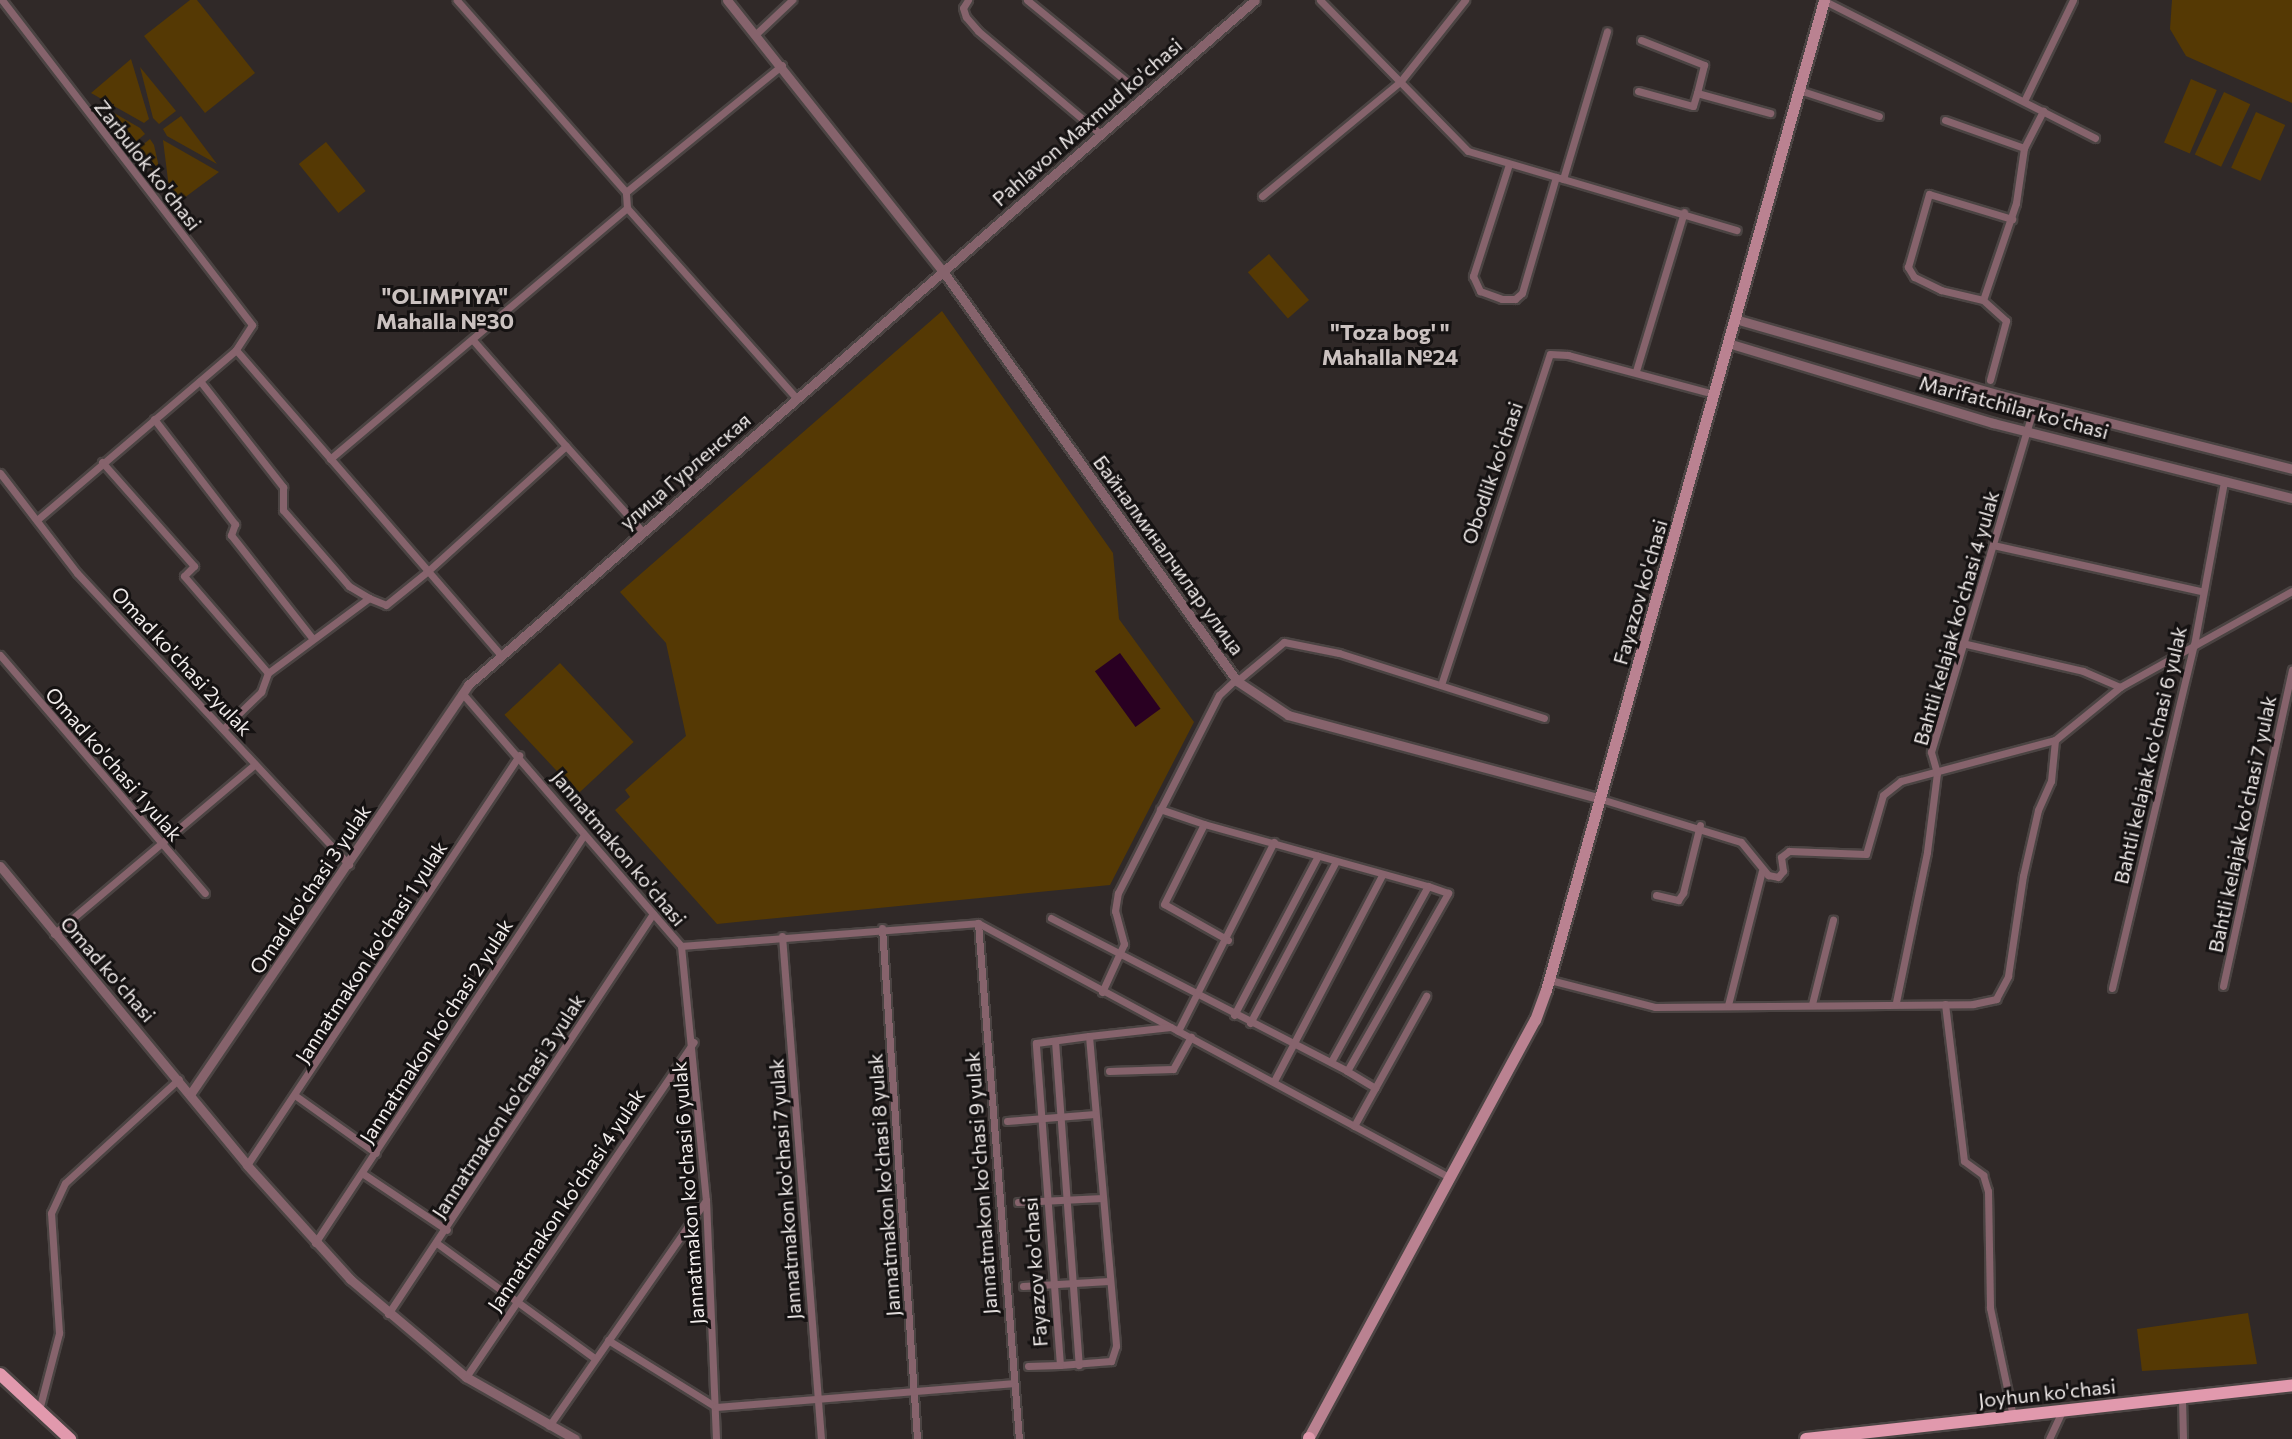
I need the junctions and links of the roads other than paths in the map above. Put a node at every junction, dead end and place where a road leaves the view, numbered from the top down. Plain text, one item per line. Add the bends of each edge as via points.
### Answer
1 (2, 0) edge
2 (457, 0) edge
3 (727, 0) edge
4 (792, 0) edge
5 (968, 0) edge
6 (1027, 0) edge
7 (1255, 0) edge
8 (1320, 0) edge
9 (1465, 0) edge
10 (1824, 0) edge
11 (2073, 0) edge
12 (1607, 31) dead end
13 (756, 34) junction
14 (1641, 40) dead end
15 (782, 65) junction
16 (1126, 81) dead end
17 (1400, 82) junction
18 (1799, 90) junction
19 (1638, 91) dead end
20 (1697, 93) junction
21 (2024, 101) junction
22 (2043, 111) junction
23 (1770, 113) dead end
24 (1879, 116) dead end
25 (1945, 120) dead end
26 (1099, 133) junction
27 (2095, 138) dead end
28 (2024, 148) junction
29 (1509, 164) junction
30 (1559, 178) junction
31 (626, 192) junction
32 (1262, 196) dead end
33 (627, 208) junction
34 (1684, 212) junction
35 (2012, 219) junction
36 (1737, 230) dead end
37 (942, 270) junction
38 (1983, 300) junction
39 (1735, 319) junction
40 (472, 339) junction
41 (1728, 343) junction
42 (236, 350) junction
43 (1636, 371) junction
44 (1990, 380) dead end
45 (200, 381) junction
46 (1714, 394) junction
47 (796, 398) junction
48 (2035, 403) junction
49 (154, 419) junction
50 (2026, 431) junction
51 (566, 446) junction
52 (330, 459) junction
53 (102, 462) junction
54 (2292, 469) edge
55 (0, 473) edge
56 (2224, 482) junction
57 (2292, 498) edge
58 (37, 520) junction
59 (643, 532) junction
60 (1993, 545) junction
61 (428, 571) junction
62 (2201, 591) junction
63 (2292, 591) edge
64 (369, 598) junction
65 (312, 638) junction
66 (1962, 643) junction
67 (2194, 645) junction
68 (500, 654) junction
69 (0, 655) edge
70 (2292, 669) edge
71 (268, 673) junction
72 (1236, 680) junction
73 (1441, 685) junction
74 (2120, 687) junction
75 (462, 693) junction
76 (454, 702) joint
77 (1544, 718) dead end
78 (224, 728) junction
79 (2055, 740) junction
80 (519, 755) junction
81 (255, 764) junction
82 (1937, 773) junction
83 (1601, 799) junction
84 (1160, 809) junction
85 (1204, 824) junction
86 (1700, 825) junction
87 (583, 836) junction
88 (1274, 842) junction
89 (161, 844) junction
90 (1318, 856) junction
91 (1336, 861) junction
92 (349, 865) junction
93 (0, 866) edge
94 (1762, 871) junction
95 (1382, 875) junction
96 (1428, 886) junction
97 (205, 893) dead end
98 (1656, 895) dead end
99 (653, 914) junction
100 (1051, 918) dead end
101 (1833, 920) dead end
102 (978, 923) junction
103 (882, 928) junction
104 (54, 934) junction
105 (782, 936) junction
106 (1228, 940) junction
107 (681, 946) junction
108 (1120, 955) junction
109 (1550, 980) junction
110 (2223, 986) dead end
111 (2112, 988) dead end
112 (1102, 992) junction
113 (1198, 996) junction
114 (1426, 996) dead end
115 (1896, 1002) junction
116 (1812, 1004) junction
117 (1945, 1004) junction
118 (1728, 1005) junction
119 (1234, 1015) junction
120 (1250, 1023) junction
121 (1175, 1029) junction
122 (1089, 1036) junction
123 (1191, 1037) junction
124 (1055, 1041) junction
125 (694, 1042) junction
126 (1292, 1046) junction
127 (1331, 1062) junction
128 (1109, 1071) dead end
129 (1347, 1071) junction
130 (179, 1079) junction
131 (1274, 1081) junction
132 (1375, 1088) junction
133 (191, 1093) junction
134 (296, 1096) junction
135 (1095, 1114) junction
136 (1042, 1118) junction
137 (1062, 1118) junction
138 (1007, 1121) dead end
139 (1354, 1126) junction
140 (376, 1153) junction
141 (247, 1165) junction
142 (362, 1173) junction
143 (1449, 1177) junction
144 (1103, 1198) junction
145 (706, 1200) junction
146 (1049, 1201) junction
147 (1069, 1201) junction
148 (1018, 1202) dead end
149 (447, 1230) junction
150 (315, 1243) junction
151 (438, 1244) junction
152 (1109, 1281) junction
153 (1054, 1284) junction
154 (1074, 1284) junction
155 (1023, 1286) dead end
156 (517, 1300) junction
157 (388, 1314) junction
158 (608, 1340) junction
159 (593, 1357) junction
160 (1060, 1365) junction
161 (1079, 1365) junction
162 (1028, 1366) dead end
163 (0, 1374) edge
164 (466, 1377) junction
165 (1012, 1383) junction
166 (2292, 1385) edge
167 (915, 1392) junction
168 (2182, 1398) junction
169 (816, 1401) junction
170 (716, 1407) junction
171 (39, 1410) junction
172 (2062, 1411) junction
173 (2013, 1416) junction
174 (549, 1426) junction
175 (70, 1439) edge
176 (575, 1439) edge
177 (716, 1439) edge
178 (821, 1439) edge
179 (917, 1439) edge
180 (1019, 1439) edge
181 (1309, 1439) edge
182 (1806, 1439) edge
183 (2049, 1439) edge
184 (2183, 1439) edge

1 - 42 street, Zarbulok ko'chasi via 252,325
2 - 31 street
3 - 13 street, Байналминалчилар улица
4 - 13 street
5 - 26 street via 963,8 978,31
6 - 16 street
7 - 26 street, Pahlavon Maxmud ko'chasi
8 - 17 street
9 - 17 street
10 - 18 main road, Fayazov ko'chasi
10 - 21 street
11 - 21 street
12 - 30 street
13 - 15 street, Байналминалчилар улица
14 - 20 street via 1704,65
15 - 31 street
15 - 37 street, Байналминалчилар улица
17 - 29 street via 1468,151
17 - 32 street
18 - 24 street
18 - 39 main road, Fayazov ko'chasi
19 - 20 street via 1693,106
20 - 23 street
21 - 22 street
22 - 27 street
22 - 28 street
25 - 28 street
26 - 37 street, Pahlavon Maxmud ko'chasi
28 - 35 street
29 - 30 street
29 - 30 street via 1473,276 1480,291 1502,299 1522,293
30 - 34 street
31 - 33 street
33 - 40 street
33 - 47 street
34 - 36 street
34 - 43 street
35 - 38 street
35 - 38 street via 1929,194 1908,267 1914,277 1941,290
37 - 47 street, улица Гурленская
37 - 72 street, Байналминалчилар улица
38 - 44 street via 2006,321
39 - 41 main road, Fayazov ko'chasi
39 - 48 street, Marifatchilar ko'chasi
40 - 51 street
40 - 52 street
41 - 46 main road, Fayazov ko'chasi
41 - 50 street, Marifatchilar ko'chasi
42 - 45 street
42 - 52 street
43 - 46 street, Obodlik ko'chasi
43 - 73 street, Obodlik ko'chasi via 1550,354
45 - 49 street
45 - 64 street via 283,487 283,510 349,586
46 - 83 main road, Fayazov ko'chasi
47 - 59 street, улица Гурленская
48 - 50 street, Bahtli kelajak ko'chasi 4 yulak
48 - 54 street, Marifatchilar ko'chasi
49 - 53 street
49 - 65 street via 235,524 231,535
50 - 56 street, Marifatchilar ko'chasi
50 - 60 street, Bahtli kelajak ko'chasi 4 yulak
51 - 59 street
51 - 61 street
52 - 61 street
53 - 58 street
53 - 71 street via 194,566 184,576
55 - 58 street, Omad ko'chasi 2yulak
56 - 57 street, Marifatchilar ko'chasi
56 - 62 street, Bahtli kelajak ko'chasi 6 yulak
58 - 78 street, Omad ko'chasi 2yulak via 77,573
59 - 68 street, улица Гурленская
60 - 62 street
60 - 66 street, Bahtli kelajak ko'chasi 4 yulak
61 - 64 street via 386,605
61 - 68 street
62 - 67 street, Bahtli kelajak ko'chasi 6 yulak
63 - 67 street
64 - 65 street
65 - 71 street
66 - 74 street via 2083,671
66 - 82 street, Bahtli kelajak ko'chasi 4 yulak via 1931,752
67 - 74 street
67 - 111 street, Bahtli kelajak ko'chasi 6 yulak
68 - 75 street, улица Гурленская
69 - 89 street, Omad ko'chasi 1 yulak
70 - 110 street, Bahtli kelajak ko'chasi 7 yulak
71 - 78 street via 261,692
72 - 73 street via 1284,642
72 - 83 street, Байналминалчилар улица via 1288,715
72 - 84 street via 1219,695
73 - 77 street
74 - 79 street
75 - 76 street, улица Гурленская
75 - 80 street, Jannatmakon ko'chasi
76 - 92 street, Omad ko'chasi 3 yulak
78 - 81 street, Omad ko'chasi 2yulak
79 - 82 street
79 - 117 street via 2051,781 2038,810 2023,876 2008,976 1996,999
80 - 87 street, Jannatmakon ko'chasi
80 - 134 street, Jannatmakon ko'chasi 1 yulak
81 - 89 street
81 - 92 street, Omad ko'chasi 2yulak
82 - 94 street via 1901,781 1883,795 1866,854 1789,851 1781,857 1783,871 1778,877
82 - 115 street, Bahtli kelajak ko'chasi 4 yulak
83 - 86 street, Байналминалчилар улица
83 - 109 main road, Fayazov ko'chasi
84 - 85 street
84 - 108 street via 1118,893 1115,911 1124,944
85 - 88 street
85 - 106 street via 1164,904
86 - 94 street, Байналминалчилар улица via 1741,842
86 - 98 street via 1683,893 1678,900
87 - 99 street, Jannatmakon ko'chasi
87 - 140 street, Jannatmakon ko'chasi 2 yulak
88 - 90 street
88 - 106 street
89 - 97 street, Omad ko'chasi 1 yulak
89 - 104 street
90 - 91 street
90 - 119 street
91 - 95 street
91 - 120 street
92 - 133 street, Omad ko'chasi 3 yulak
93 - 104 street, Omad ko'chasi
94 - 118 street
95 - 96 street
95 - 126 street
96 - 127 street
96 - 129 street via 1448,893
99 - 107 street, Jannatmakon ko'chasi
99 - 149 street, Jannatmakon ko'chasi 3 yulak
100 - 108 street
101 - 116 street
102 - 103 street, Jannatmakon ko'chasi
102 - 112 street
102 - 165 street, Jannatmakon ko'chasi 9 yulak
103 - 105 street, Jannatmakon ko'chasi
103 - 167 street, Jannatmakon ko'chasi 8 yulak
104 - 130 street, Omad ko'chasi
105 - 107 street, Jannatmakon ko'chasi
105 - 169 street, Jannatmakon ko'chasi 7 yulak
106 - 113 street
107 - 125 street, Jannatmakon ko'chasi 6 yulak
108 - 112 street
108 - 113 street
109 - 118 street via 1655,1007
109 - 143 main road, Fayazov ko'chasi via 1535,1020
112 - 121 street
113 - 119 street
113 - 121 street
114 - 132 street
115 - 116 street
115 - 117 street
116 - 118 street
117 - 173 street via 1964,1161 1983,1175 1988,1191 1990,1308
119 - 120 street
120 - 126 street
121 - 122 street
121 - 123 street
122 - 124 street
122 - 135 street, Fayazov ko'chasi
123 - 128 street via 1173,1069
123 - 131 street
124 - 136 street, Fayazov ko'chasi via 1036,1043
124 - 137 street
125 - 145 street, Jannatmakon ko'chasi 6 yulak
125 - 156 street, Jannatmakon ko'chasi 4 yulak
126 - 127 street
126 - 131 street
127 - 129 street
129 - 132 street
130 - 133 street, Omad ko'chasi
130 - 171 street via 65,1183 51,1213 59,1333
131 - 139 street
132 - 139 street
133 - 141 street, Omad ko'chasi
134 - 140 street
134 - 141 street, Jannatmakon ko'chasi 1 yulak
135 - 137 street
135 - 144 street, Fayazov ko'chasi
136 - 137 street
136 - 138 street
136 - 146 street, Fayazov ko'chasi
137 - 147 street
139 - 143 street
140 - 142 street, Jannatmakon ko'chasi 2 yulak
141 - 150 street, Omad ko'chasi
142 - 149 street
142 - 150 street, Jannatmakon ko'chasi 2 yulak
143 - 181 main road, Fayazov ko'chasi
144 - 147 street
144 - 152 street, Fayazov ko'chasi
145 - 158 street
145 - 170 street, Jannatmakon ko'chasi 6 yulak
146 - 147 street
146 - 148 street
146 - 153 street, Fayazov ko'chasi
147 - 154 street
149 - 151 street, Jannatmakon ko'chasi 3 yulak
150 - 157 street, Omad ko'chasi
151 - 156 street
151 - 157 street, Jannatmakon ko'chasi 3 yulak
152 - 154 street
152 - 161 street, Fayazov ko'chasi via 1115,1355 1102,1363
153 - 154 street
153 - 155 street
153 - 160 street, Fayazov ko'chasi
154 - 161 street
156 - 159 street
156 - 164 street, Jannatmakon ko'chasi 4 yulak
157 - 164 street, Omad ko'chasi
158 - 159 street
158 - 170 street
159 - 174 street
160 - 161 street, Fayazov ko'chasi
160 - 162 street
163 - 171 main road
164 - 174 street, Omad ko'chasi
165 - 167 street
165 - 180 street, Jannatmakon ko'chasi 9 yulak
166 - 168 main road, Joyhun ko'chasi
167 - 169 street
167 - 179 street, Jannatmakon ko'chasi 8 yulak
168 - 172 main road, Joyhun ko'chasi
168 - 184 street
169 - 170 street
169 - 178 street, Jannatmakon ko'chasi 7 yulak
170 - 177 street, Jannatmakon ko'chasi 6 yulak
171 - 175 main road
172 - 173 main road, Joyhun ko'chasi
172 - 183 street
173 - 182 main road, Joyhun ko'chasi
174 - 176 street, Omad ko'chasi

